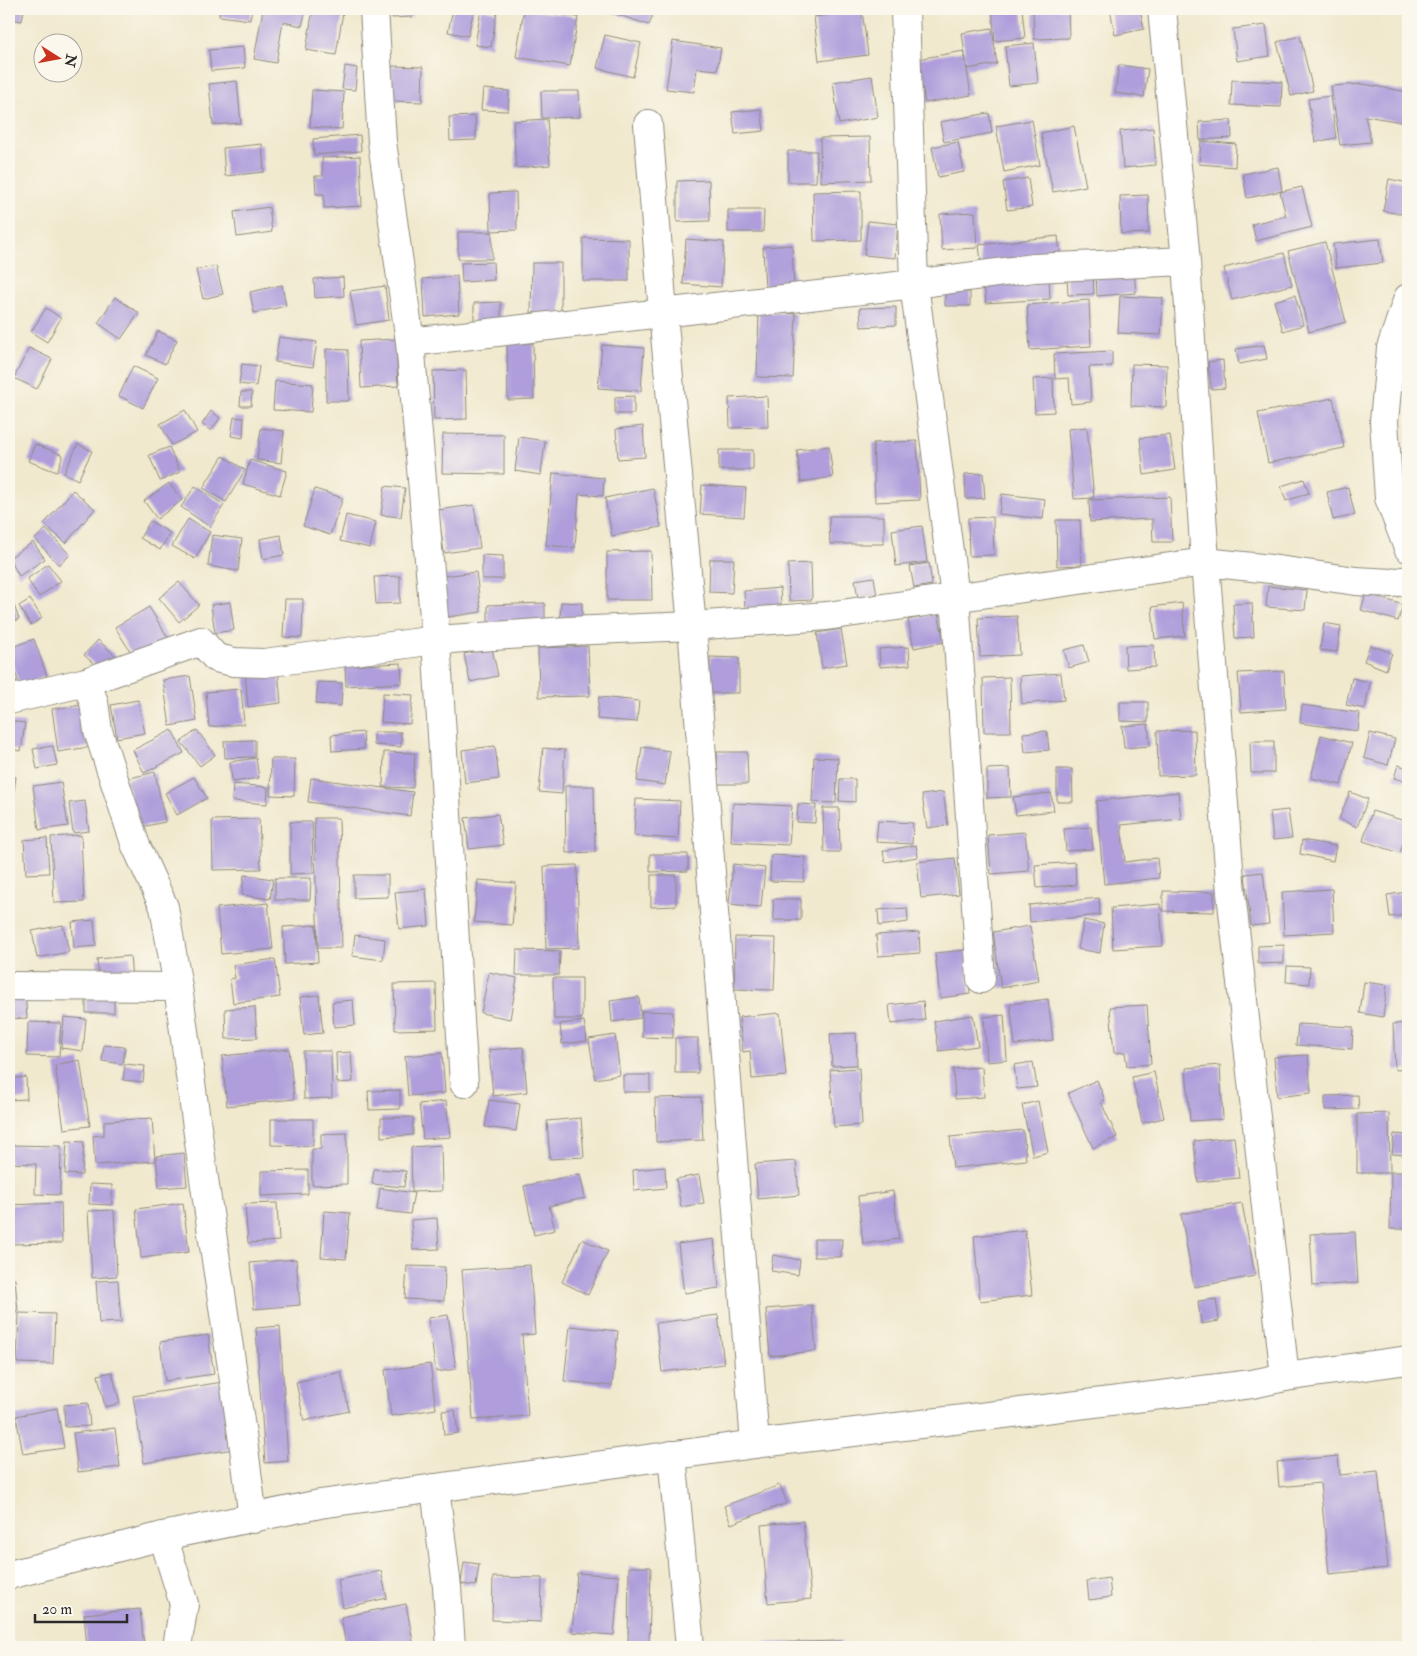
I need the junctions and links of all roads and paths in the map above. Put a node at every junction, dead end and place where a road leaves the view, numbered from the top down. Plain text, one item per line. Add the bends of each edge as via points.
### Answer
1 (374, 9) edge
2 (905, 9) edge
3 (1162, 9) edge
4 (648, 124) dead end
5 (1186, 261) junction
6 (914, 284) junction
7 (1408, 298) edge
8 (663, 313) junction
9 (410, 342) junction
10 (1408, 548) edge
11 (1205, 562) junction
12 (1408, 580) edge
13 (955, 597) junction
14 (692, 626) junction
15 (436, 640) junction
16 (86, 682) junction
17 (9, 700) edge
18 (981, 979) dead end
19 (9, 986) edge
20 (178, 987) junction
21 (464, 1083) dead end
22 (1408, 1360) edge
23 (1285, 1378) junction
24 (755, 1444) junction
25 (672, 1455) junction
26 (435, 1488) junction
27 (253, 1518) junction
28 (163, 1536) junction
29 (9, 1575) edge
30 (177, 1647) edge
31 (451, 1647) edge
32 (690, 1647) edge

1 - 9 street via 382,142
2 - 6 street
3 - 5 street
4 - 8 street
5 - 6 street via 1034,268
5 - 11 street
6 - 8 street
6 - 13 street
7 - 10 street via 1391,348 1384,420 1389,498
8 - 9 street
8 - 14 street
9 - 15 street
11 - 12 street via 1356,581 1392,583
11 - 13 street
11 - 23 street via 1232,893
13 - 14 street via 827,616
13 - 18 street
14 - 15 street
14 - 24 street
15 - 16 street via 264,663 216,658 201,641
15 - 21 street
16 - 17 street
16 - 20 street via 94,702 98,731 136,846 164,907
19 - 20 street
20 - 27 street
22 - 23 street
23 - 24 street
24 - 25 street
25 - 26 street
25 - 32 street
26 - 27 street via 320,1504
26 - 31 street
27 - 28 street
28 - 29 street
28 - 30 street via 184,1604

